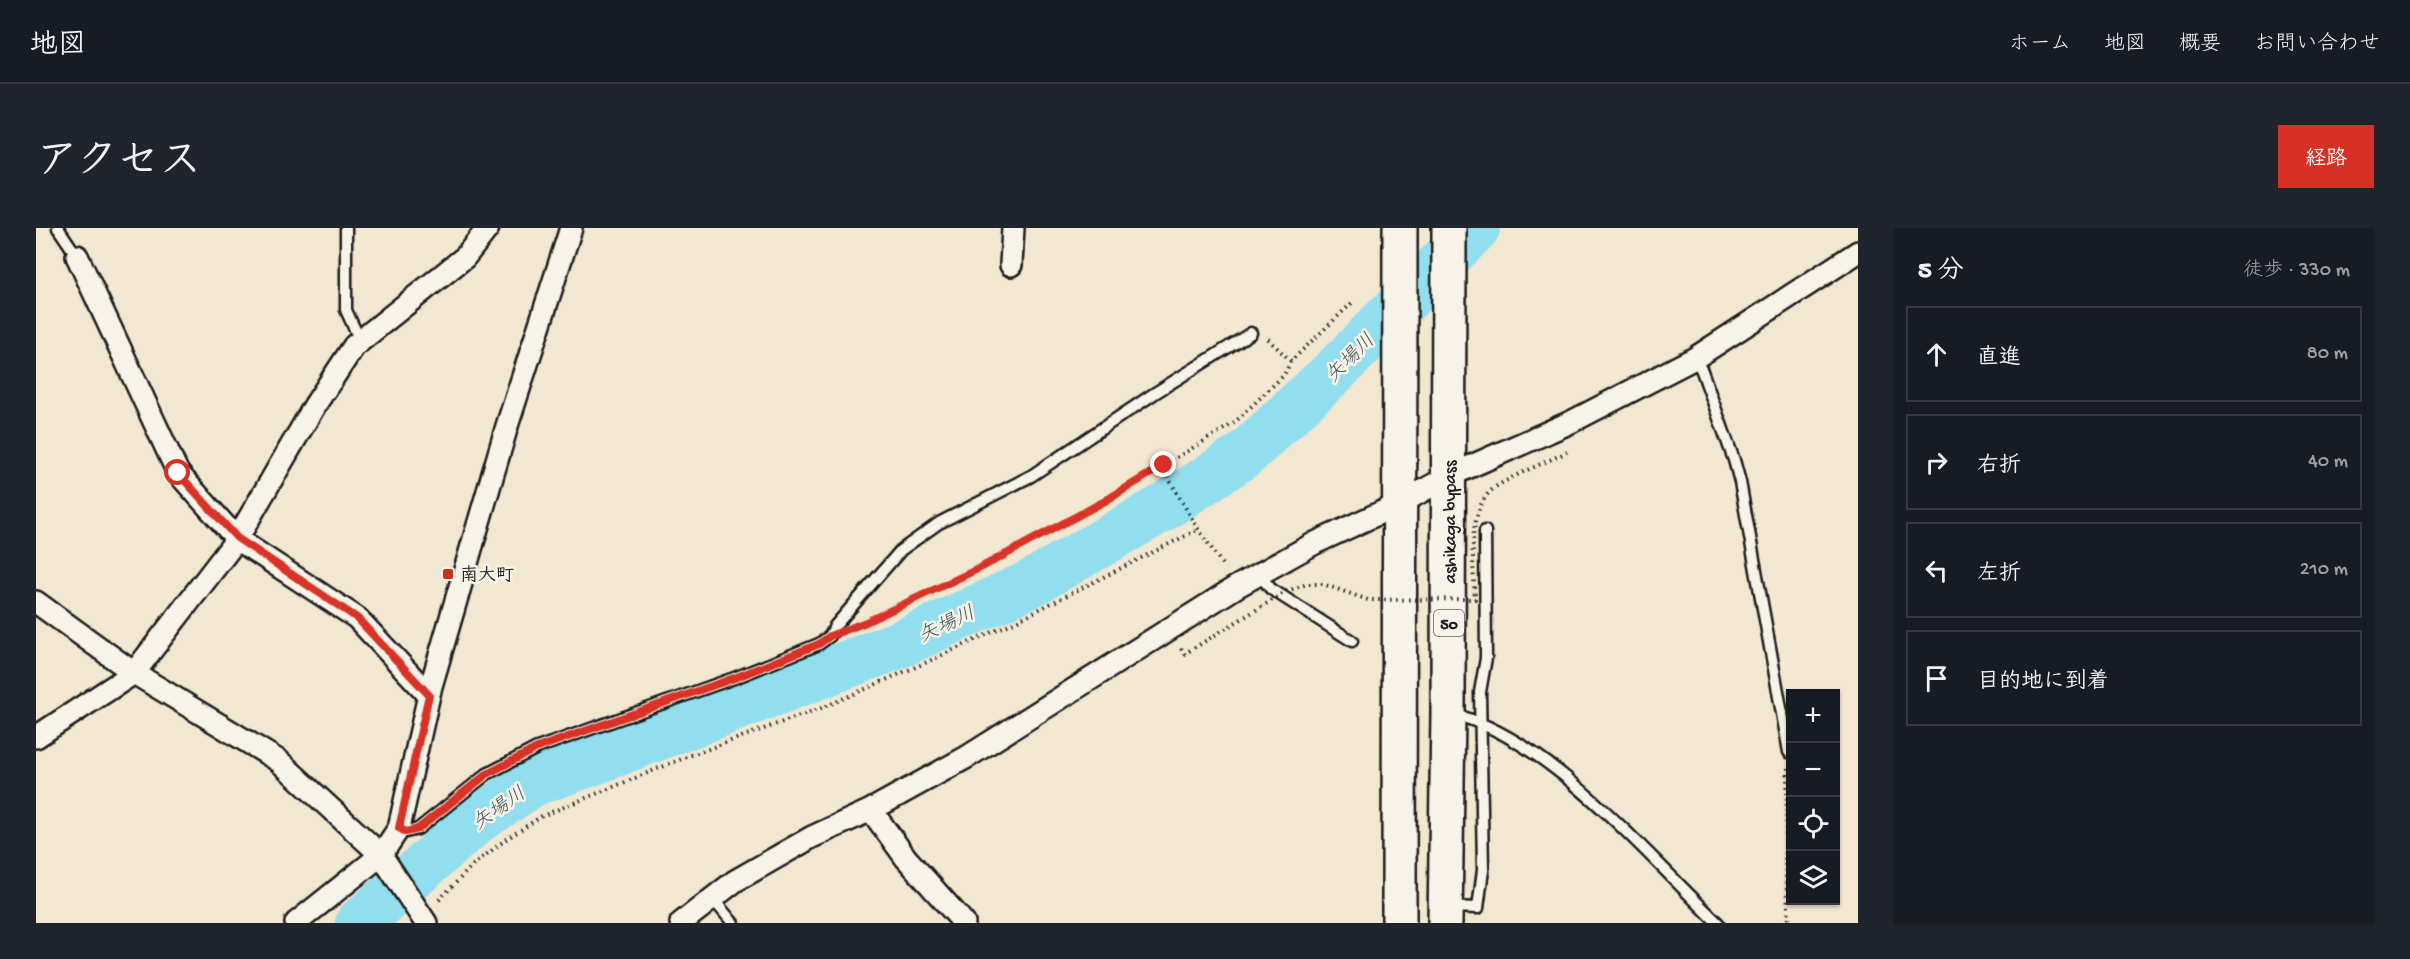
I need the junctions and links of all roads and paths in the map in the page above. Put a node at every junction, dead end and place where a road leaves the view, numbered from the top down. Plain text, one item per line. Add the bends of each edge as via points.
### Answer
1 (58, 228) edge
2 (346, 228) edge
3 (488, 228) edge
4 (571, 228) edge
5 (1013, 228) edge
6 (1449, 228) edge
7 (1400, 232) edge
8 (1858, 252) edge
9 (77, 256) joint
10 (1011, 265) dead end
11 (1354, 301) dead end
12 (1251, 333) joint
13 (360, 341) junction
14 (1695, 358) junction
15 (1291, 361) junction
16 (1567, 452) dead end
17 (1164, 465) junction
18 (1449, 476) junction
19 (1399, 504) junction
20 (1199, 529) junction
21 (1485, 531) dead end
22 (237, 538) junction
23 (1227, 572) dead end
24 (1259, 574) junction
25 (36, 602) edge
26 (830, 636) junction
27 (1352, 641) dead end
28 (1189, 651) dead end
29 (134, 673) junction
30 (429, 695) junction
31 (1448, 714) junction
32 (1480, 723) junction
33 (36, 737) edge
34 (1787, 743) edge
35 (1787, 797) edge
36 (871, 810) junction
37 (399, 828) junction
38 (385, 860) junction
39 (713, 899) junction
40 (1445, 915) edge
41 (423, 918) edge
42 (297, 923) edge
43 (681, 923) edge
44 (732, 923) edge
45 (964, 923) edge
46 (1399, 923) edge
47 (1718, 923) edge
48 (1789, 923) edge

1 - 9 lane
2 - 13 lane via 346,310
3 - 13 street via 465,257
4 - 30 street via 507,426
5 - 10 street
6 - 18 highway, ashikaga bypass / 50
7 - 19 highway
8 - 14 street
9 - 22 street via 178,473
11 - 15 path
12 - 15 path via 1262,333
12 - 26 lane via 1031,476 939,523 901,550
13 - 22 street via 337,369
14 - 18 street via 1571,422
14 - 34 lane via 1737,471
15 - 17 path via 1284,375 1234,423
16 - 28 path, bridge via 1496,487 1481,503 1474,525 1475,599 1368,600 1323,584 1307,584 1287,591
17 - 20 path
17 - 26 path via 982,567
18 - 19 street
18 - 31 highway, ashikaga bypass / 50
19 - 24 street
19 - 46 highway
20 - 23 path
20 - 41 path via 1014,622 824,707 542,816 473,865
21 - 32 lane via 1486,658
22 - 29 street
22 - 30 street via 357,618
24 - 27 lane via 1271,589
24 - 36 street via 967,757
25 - 29 street
26 - 37 lane via 737,677 537,748 487,774 418,829 406,832
29 - 33 street
29 - 38 street via 279,761
30 - 37 street
31 - 32 lane
31 - 40 highway, ashikaga bypass / 50
32 - 40 lane via 1483,870 1478,908
32 - 47 lane via 1495,729 1575,786
35 - 48 path via 1785,859
36 - 39 street via 812,837 735,881
36 - 45 street via 906,858
37 - 38 street
38 - 41 street
38 - 42 street
39 - 43 street
39 - 44 lane

